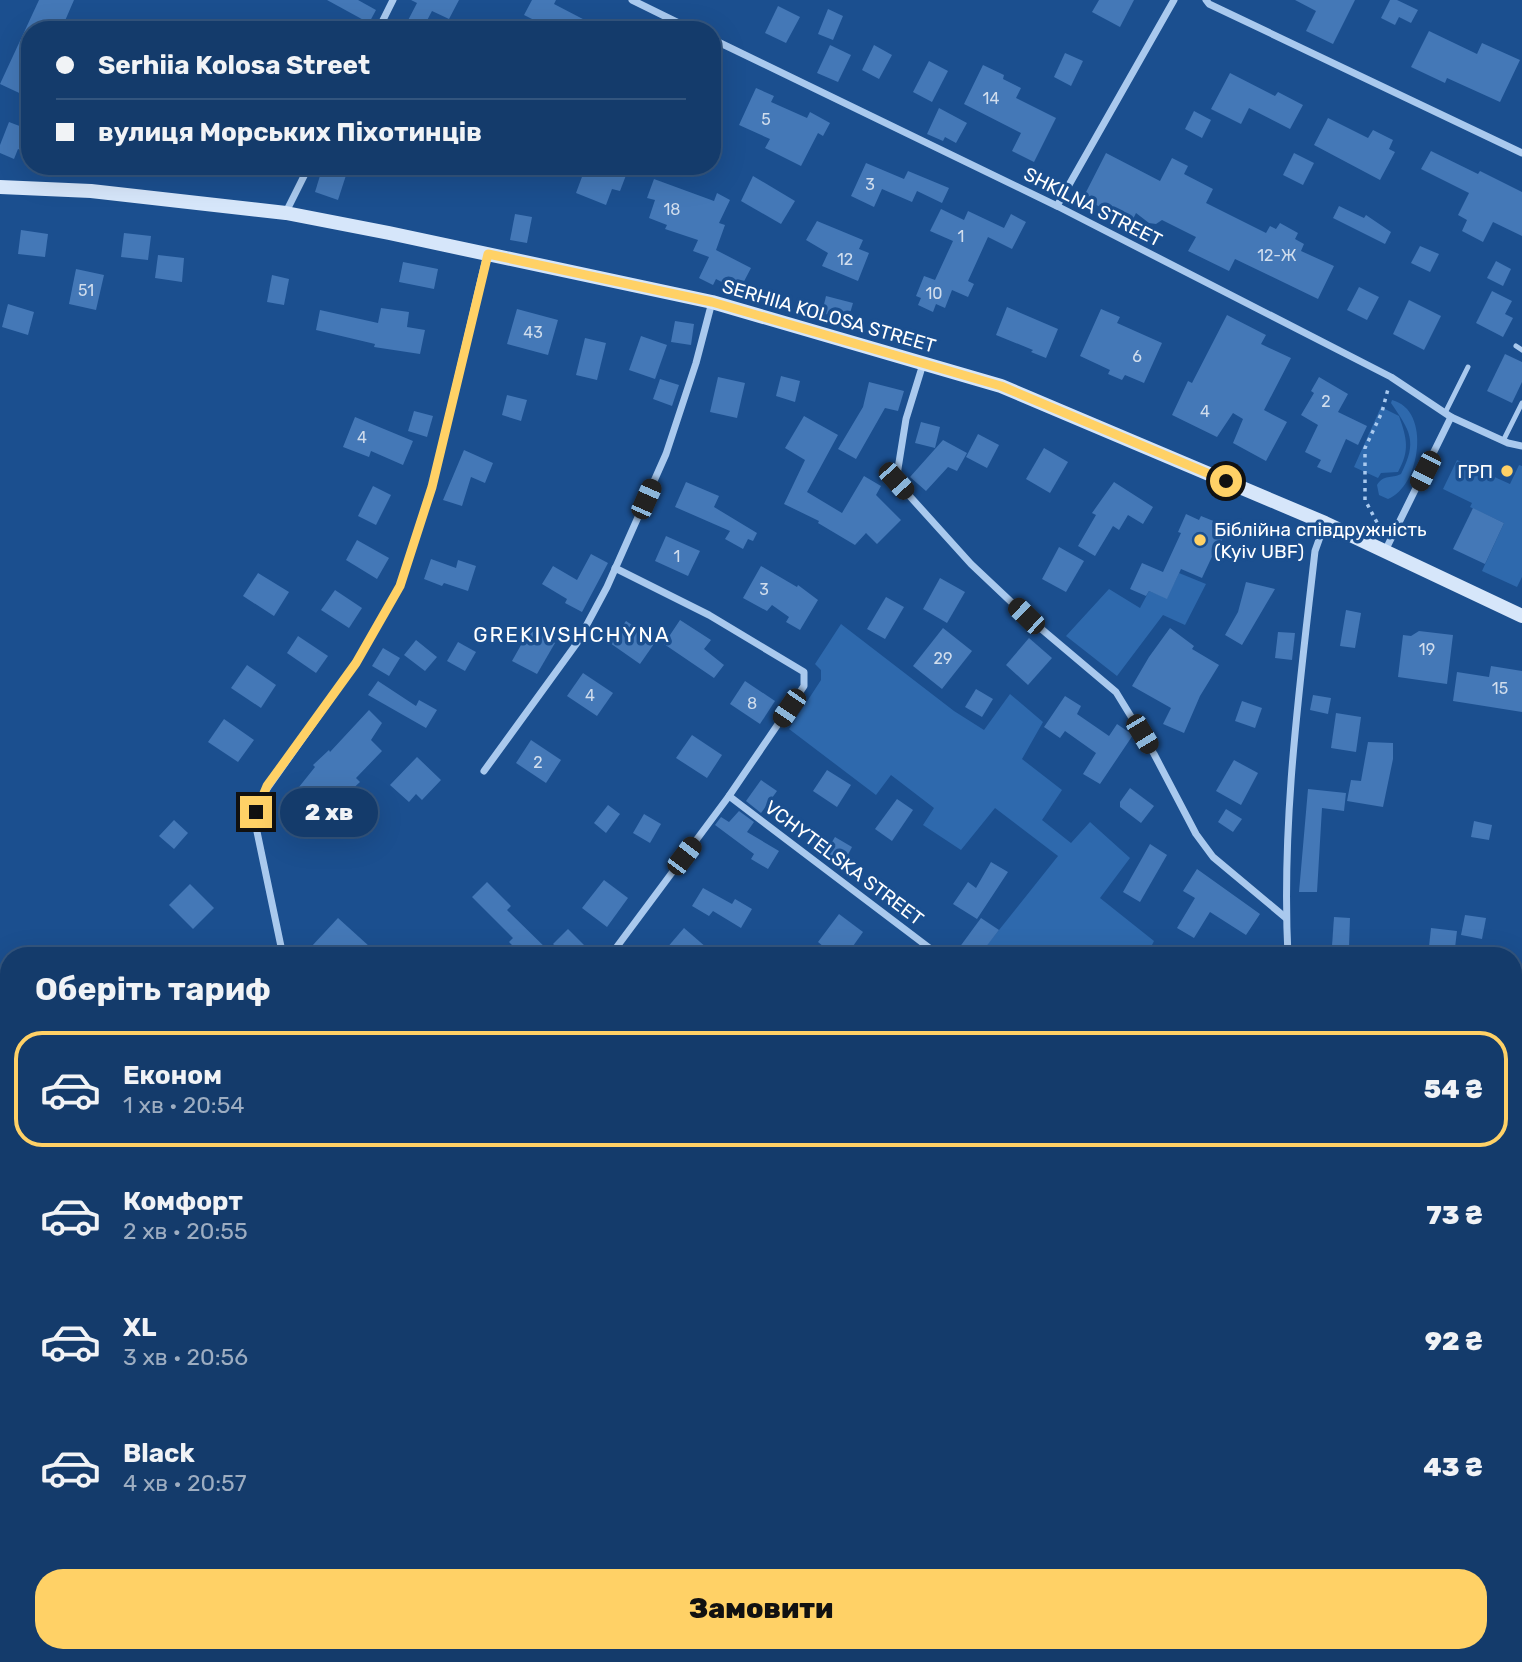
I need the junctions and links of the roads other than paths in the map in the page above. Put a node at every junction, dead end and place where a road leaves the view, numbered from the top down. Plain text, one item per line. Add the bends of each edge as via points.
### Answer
1 (393, 0) edge
2 (632, 0) edge
3 (1174, 0) edge
4 (1206, 0) edge
5 (382, 21) edge
6 (675, 21) edge
7 (721, 43) edge
8 (1522, 153) edge
9 (305, 175) edge
10 (0, 187) edge
11 (1056, 205) junction
12 (286, 213) junction
13 (488, 254) junction
14 (712, 302) junction
15 (923, 364) junction
16 (1468, 367) dead end
17 (1522, 403) edge
18 (1448, 415) junction
19 (1505, 442) junction
20 (1522, 448) edge
21 (1325, 523) junction
22 (1388, 546) junction
23 (615, 568) junction
24 (1522, 615) edge
25 (484, 771) dead end
26 (729, 796) junction
27 (1286, 919) junction
28 (281, 947) edge
29 (617, 947) edge
30 (928, 947) edge
31 (1288, 947) edge

1 - 5 street
2 - 6 street
3 - 11 street
4 - 8 street
7 - 11 street, SHKILNA STREET
9 - 12 street
10 - 12 street, SERHIIA KOLOSA STREET via 90,191
11 - 18 street, SHKILNA STREET via 1391,377
12 - 13 street, SERHIIA KOLOSA STREET
13 - 14 street, SERHIIA KOLOSA STREET
13 - 28 street via 432,487 400,586 356,663 259,800 256,827
14 - 15 street, SERHIIA KOLOSA STREET
14 - 23 street via 666,453
15 - 21 street, SERHIIA KOLOSA STREET via 1001,386
15 - 27 street via 906,419 896,481 980,572 1116,692 1213,857
16 - 18 lane
17 - 19 lane
18 - 19 street, SHKILNA STREET
18 - 22 street
19 - 20 street, SHKILNA STREET
21 - 22 street, SERHIIA KOLOSA STREET
21 - 27 street via 1315,551 1301,679 1286,861
22 - 24 street, SERHIIA KOLOSA STREET
23 - 25 street via 576,643
23 - 26 street via 709,615 804,672 804,686
26 - 29 street
26 - 30 street, VCHYTELSKA STREET
27 - 31 street

